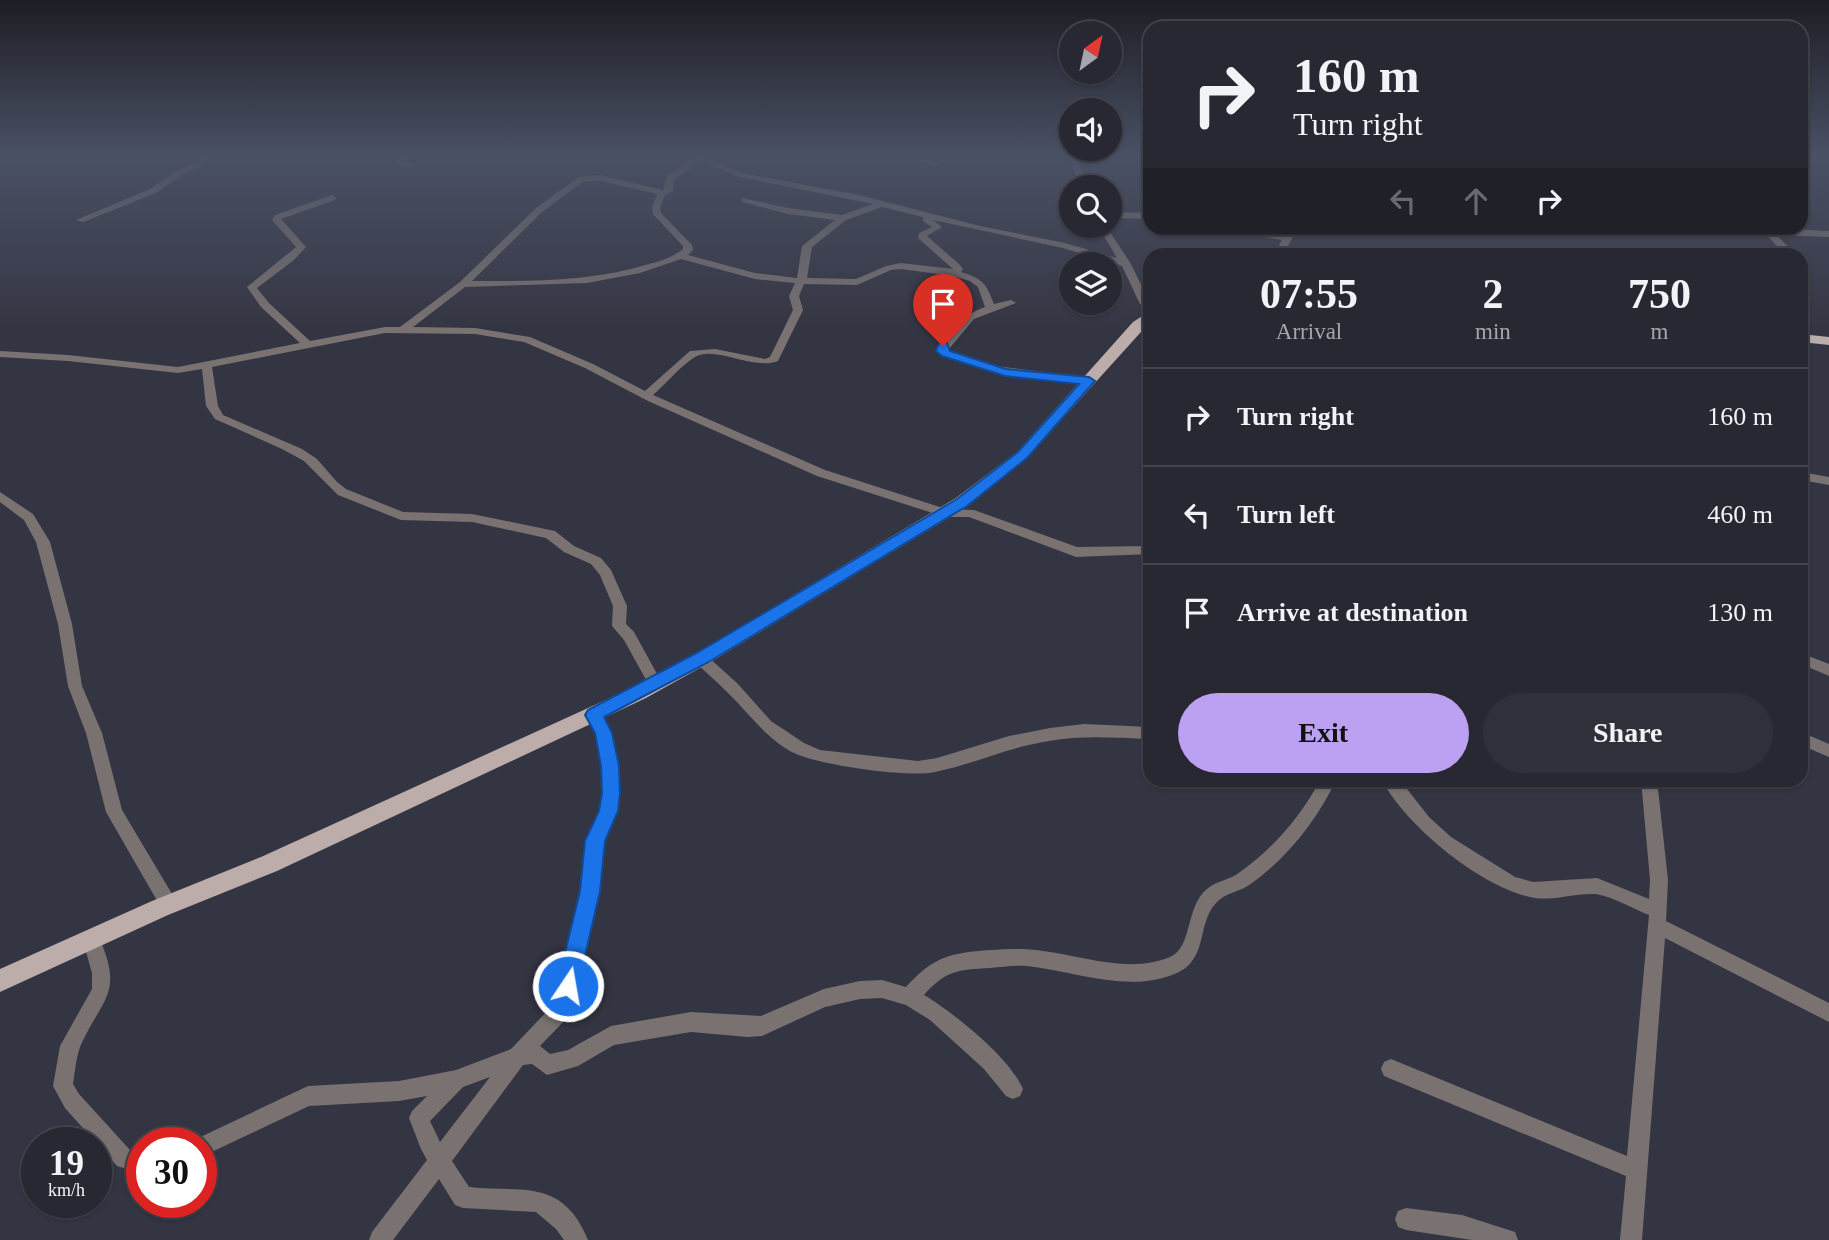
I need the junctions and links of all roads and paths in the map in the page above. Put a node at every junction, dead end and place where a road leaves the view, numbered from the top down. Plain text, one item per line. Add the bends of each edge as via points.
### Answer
1 (93, 215) edge
2 (284, 215) edge
3 (534, 215) edge
4 (658, 215) edge
5 (819, 215) edge
6 (852, 215) edge
7 (924, 215) edge
8 (1122, 215) edge
9 (929, 216) junction
10 (1143, 216) edge
11 (843, 218) junction
12 (80, 220) dead end
13 (1808, 233) edge
14 (1829, 234) edge
15 (1270, 235) edge
16 (1291, 235) edge
17 (1772, 235) edge
18 (1109, 238) edge
19 (1288, 238) junction
20 (1282, 248) edge
21 (1784, 248) edge
22 (680, 256) junction
23 (1128, 268) junction
24 (954, 273) junction
25 (1143, 274) edge
26 (800, 282) junction
27 (463, 284) junction
28 (1143, 300) edge
29 (1011, 303) dead end
30 (990, 308) junction
31 (1143, 310) edge
32 (405, 328) junction
33 (1808, 339) edge
34 (1829, 341) edge
35 (308, 345) junction
36 (0, 354) edge
37 (207, 367) junction
38 (1089, 381) junction
39 (646, 396) junction
40 (1808, 477) edge
41 (1829, 481) edge
42 (0, 496) edge
43 (945, 513) junction
44 (1143, 550) edge
45 (701, 659) junction
46 (1808, 661) edge
47 (1829, 670) edge
48 (656, 683) junction
49 (594, 715) junction
50 (1143, 733) edge
51 (1808, 741) edge
52 (1829, 751) edge
53 (1326, 787) edge
54 (1396, 787) edge
55 (1650, 787) edge
56 (169, 905) junction
57 (1658, 918) junction
58 (92, 941) junction
59 (0, 981) edge
60 (910, 997) junction
61 (1829, 1013) edge
62 (518, 1056) junction
63 (1391, 1069) dead end
64 (456, 1080) junction
65 (1013, 1088) dead end
66 (217, 1139) edge
67 (126, 1160) edge
68 (440, 1160) junction
69 (1639, 1171) junction
70 (1406, 1219) dead end
71 (380, 1240) edge
72 (577, 1240) edge
73 (1507, 1240) edge
74 (1631, 1240) edge

1 - 12 street
2 - 35 street via 276,220 301,247 252,288
3 - 27 street
4 - 22 street via 687,245 688,250
5 - 11 street
6 - 11 street
7 - 9 street
8 - 10 street
9 - 23 street via 1065,246
9 - 24 street via 925,220 938,227 922,236 956,266
11 - 26 street via 807,246
13 - 14 street
15 - 19 street
16 - 19 street
17 - 21 street
18 - 23 street
19 - 20 street
22 - 26 street via 755,276
22 - 27 street via 628,275 591,281
23 - 25 street
23 - 28 street
24 - 26 street via 901,265 858,282
24 - 30 street via 982,286
26 - 39 street via 794,296 798,310 774,359 766,362 715,352 694,353
27 - 32 street
29 - 30 street
30 - 38 street via 970,317 942,351 1005,372
31 - 38 main road
32 - 35 street
32 - 39 street via 501,333 526,339
33 - 34 main road
35 - 37 street
36 - 37 street via 160,370
37 - 48 street via 212,406 219,417 307,458 342,492 401,516 472,518 550,534 596,561 620,606 619,626
38 - 43 main road via 1022,455
39 - 43 street via 821,473
40 - 41 street
42 - 56 street via 29,517 43,542 65,624 75,686 94,733 114,812
43 - 44 street via 970,513 1076,552
43 - 45 main road
45 - 48 main road
45 - 50 street via 766,725 798,748 820,756 918,768 1051,734 1084,730
46 - 47 street
48 - 49 main road
49 - 56 main road via 270,864
49 - 62 street via 604,733 610,766 609,811 595,841 590,891 561,1010
51 - 52 street
53 - 60 street via 1262,863 1203,903 1193,945 1186,957 1173,965 1136,972 1023,957 970,959 946,964 926,977
54 - 57 street via 1445,842 1510,883 1532,890 1597,886
55 - 57 street
56 - 58 main road
57 - 61 street
57 - 69 street
58 - 59 main road
58 - 67 street via 101,991 70,1046 63,1086
60 - 62 street via 882,989 860,990 824,998 762,1026 691,1023 637,1031 611,1037 571,1059 547,1065 536,1054
60 - 65 street via 964,1035
62 - 64 street
62 - 68 street
63 - 69 street
64 - 66 street via 399,1091 309,1096
64 - 68 street via 419,1118
68 - 71 street
68 - 72 street via 463,1197 542,1201 557,1210
69 - 74 street
70 - 73 street via 1462,1226

